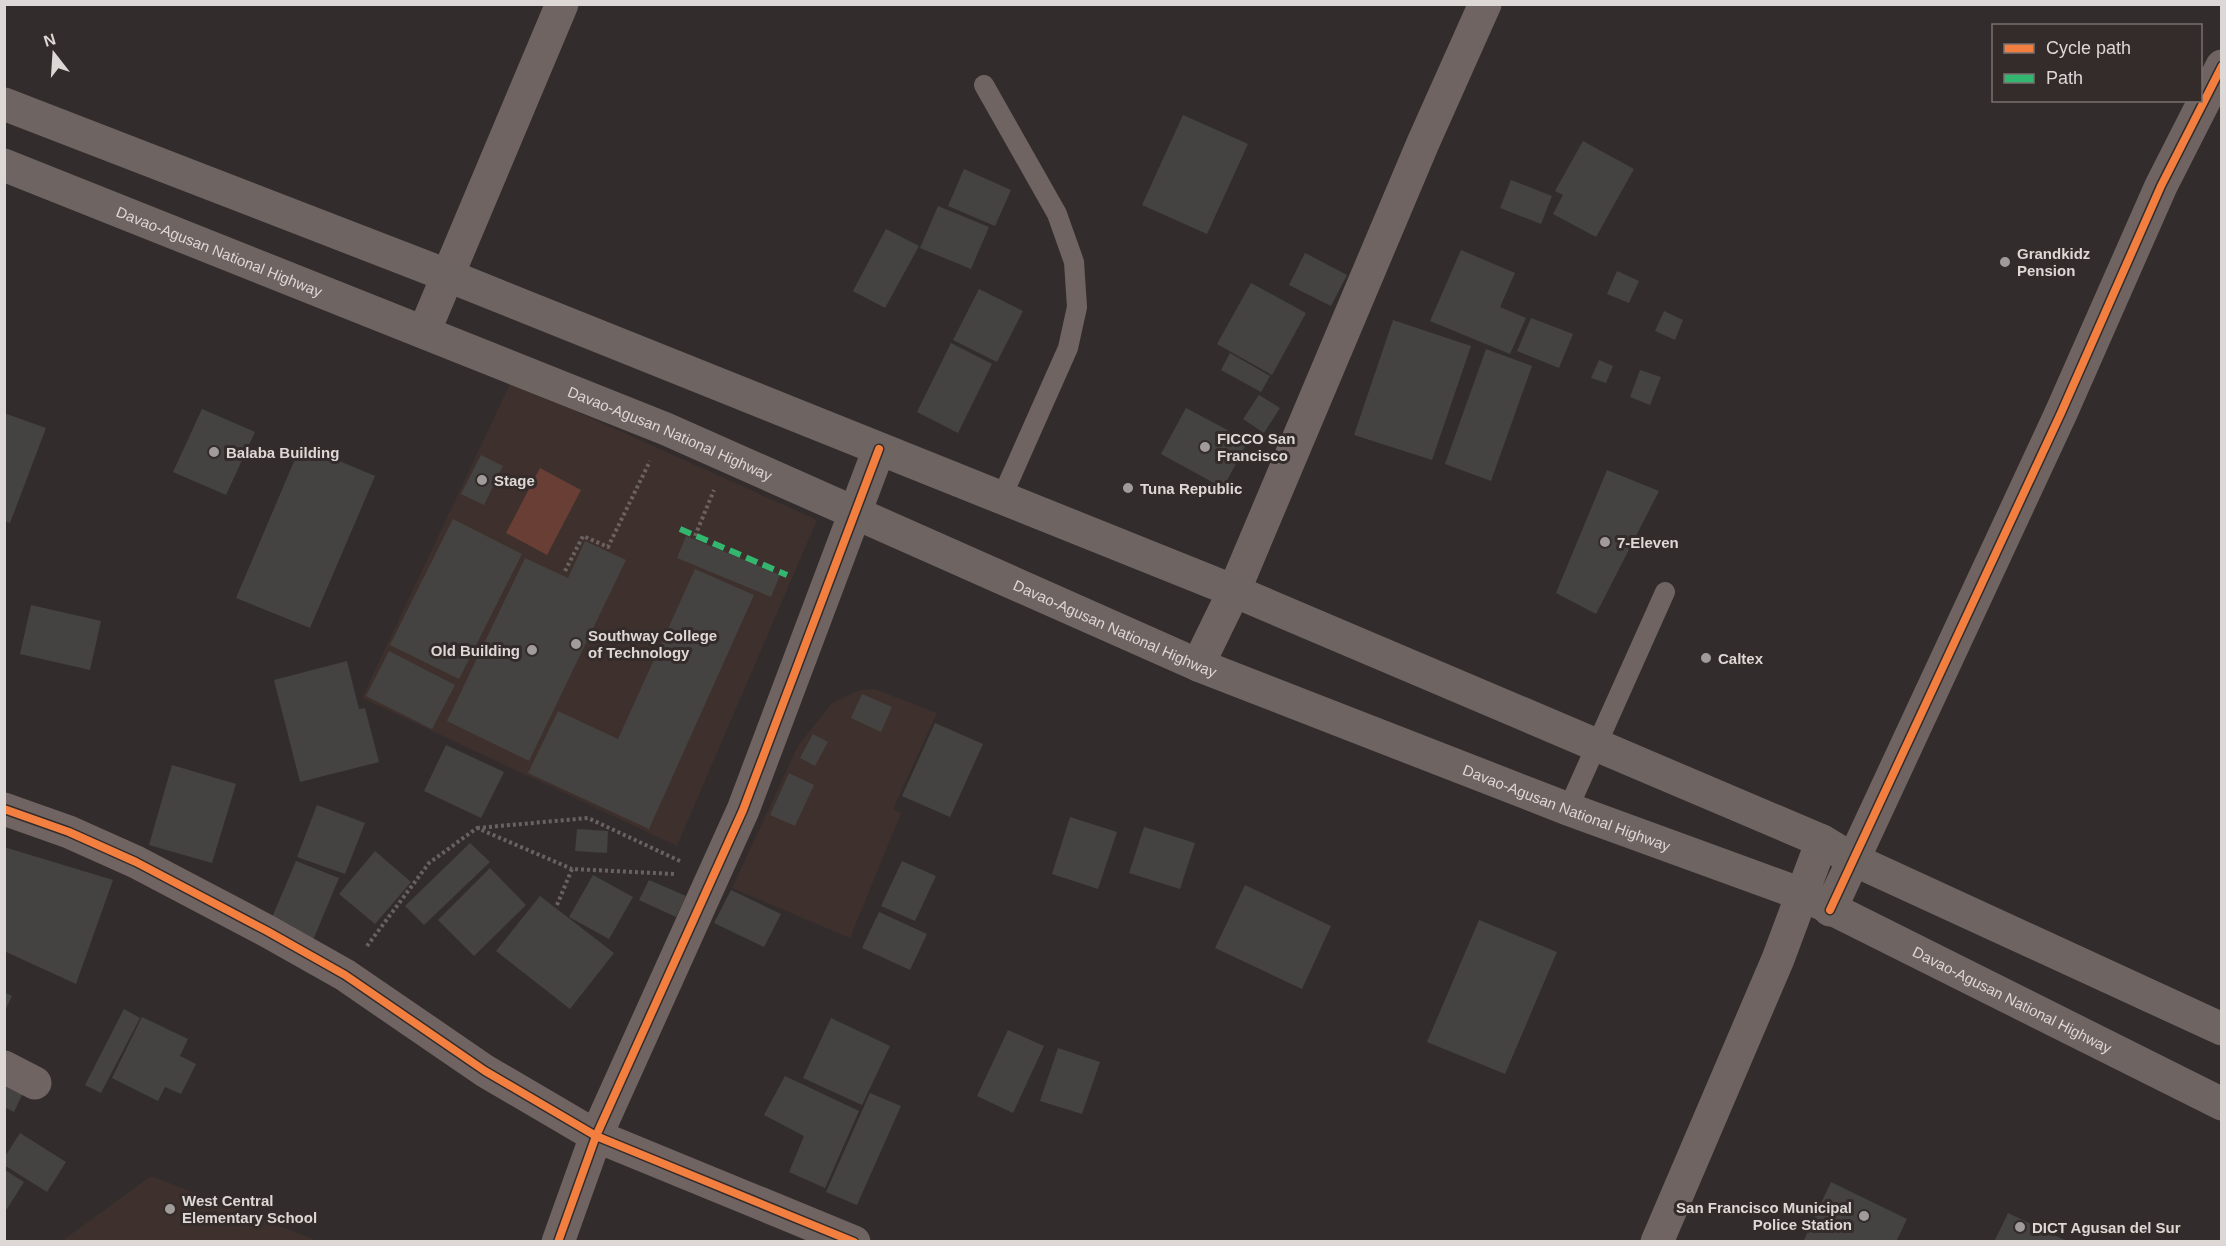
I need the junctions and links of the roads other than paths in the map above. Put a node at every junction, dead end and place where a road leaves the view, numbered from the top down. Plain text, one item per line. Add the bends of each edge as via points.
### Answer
1 (562, 4) edge
2 (1485, 4) edge
3 (2222, 66) edge
4 (984, 85) dead end
5 (4, 104) edge
6 (4, 165) edge
7 (449, 276) junction
8 (424, 332) junction
9 (879, 449) junction
10 (1001, 499) junction
11 (855, 511) junction
12 (1234, 591) junction
13 (1665, 592) dead end
14 (1198, 665) junction
15 (1597, 746) junction
16 (4, 809) edge
17 (1568, 809) junction
18 (1822, 841) junction
19 (1852, 859) junction
20 (1817, 902) junction
21 (2222, 1029) edge
22 (4, 1067) edge
23 (35, 1083) dead end
24 (2222, 1104) edge
25 (596, 1136) junction
26 (558, 1242) edge
27 (854, 1242) edge
28 (1657, 1242) edge

1 - 7 street
2 - 12 street
3 - 19 street via 2162,186 2061,413
4 - 10 lane via 1057,214 1074,262 1077,308 1068,348
5 - 7 highway
6 - 8 highway, Davao-Agusan National Highway
7 - 8 street
7 - 9 highway
8 - 11 highway, Davao-Agusan National Highway via 666,429
9 - 10 highway
9 - 11 street
10 - 12 highway
11 - 14 highway, Davao-Agusan National Highway
11 - 25 street via 743,810
12 - 14 street
12 - 15 highway
13 - 15 lane
14 - 17 highway, Davao-Agusan National Highway
15 - 17 lane
15 - 18 highway
16 - 25 street via 69,832 181,884 345,975 485,1071
17 - 20 highway, Davao-Agusan National Highway
18 - 19 highway
18 - 20 street
19 - 20 street
19 - 21 highway
20 - 24 highway, Davao-Agusan National Highway
20 - 28 street
22 - 23 street
25 - 26 street
25 - 27 street

